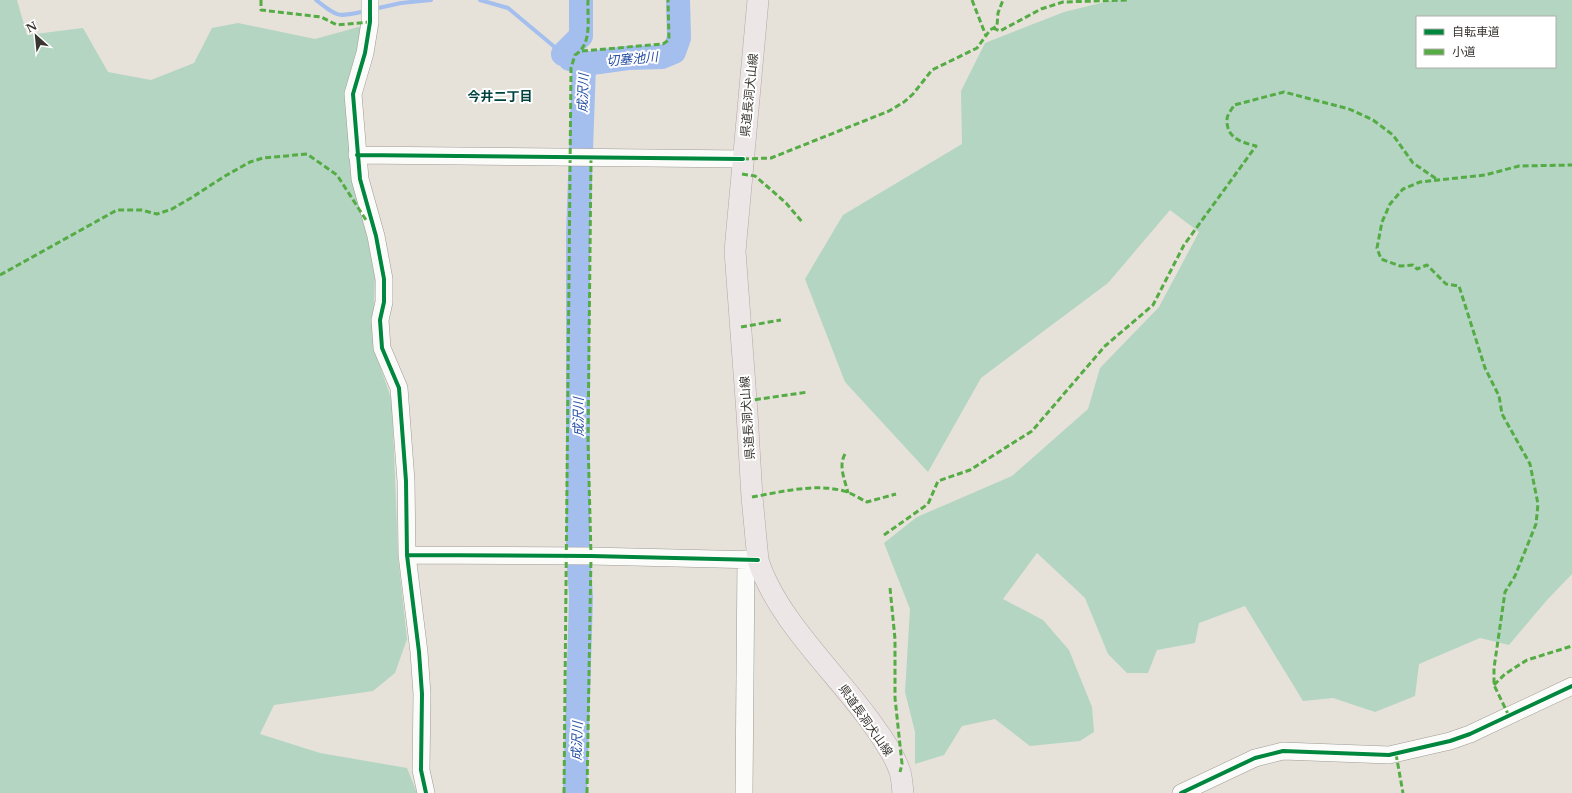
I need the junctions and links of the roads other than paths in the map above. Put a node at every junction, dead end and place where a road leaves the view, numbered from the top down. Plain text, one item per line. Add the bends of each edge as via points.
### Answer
1 (758, 0) edge
2 (370, 9) edge
3 (357, 155) junction
4 (743, 159) junction
5 (407, 555) junction
6 (752, 560) junction
7 (1572, 686) edge
8 (426, 793) edge
9 (744, 793) edge
10 (903, 793) edge
11 (1181, 793) edge

1 - 4 main road, 県道長洞犬山線
2 - 3 street via 365,53 353,94
3 - 4 street
3 - 5 street via 360,179 376,236 384,279 384,302 380,320 382,348 399,388 406,481
4 - 6 main road, 県道長洞犬山線 via 735,251 752,497
5 - 6 street
5 - 8 street via 419,652 422,694 421,770
6 - 9 street
6 - 10 main road, 県道長洞犬山線 via 762,570 782,609 880,735 898,768
7 - 11 street via 1450,741 1389,755 1283,751 1256,758

